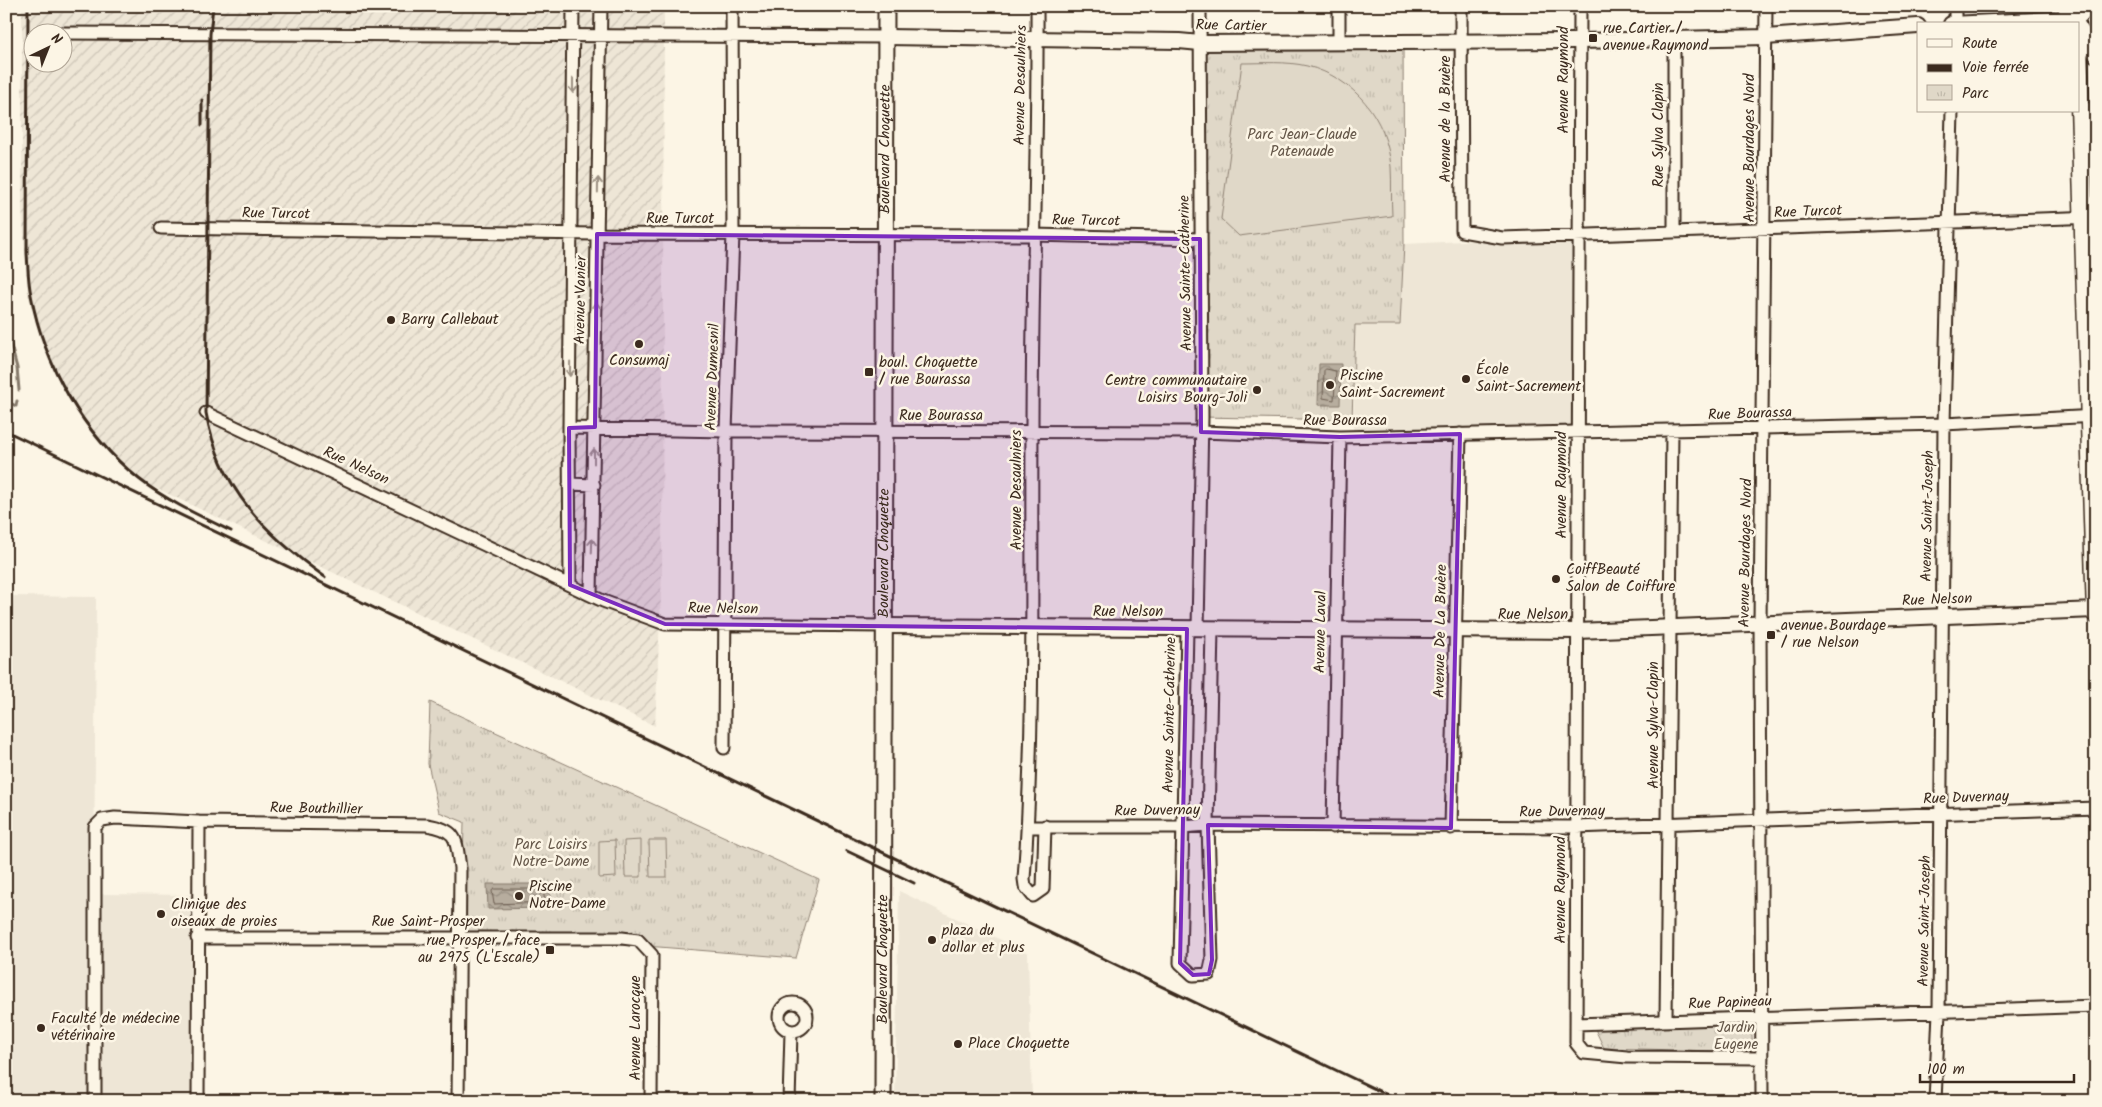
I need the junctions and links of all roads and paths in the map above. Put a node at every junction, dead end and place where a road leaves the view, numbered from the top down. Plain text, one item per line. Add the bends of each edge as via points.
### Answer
1 (573, 6) edge
2 (601, 6) edge
3 (732, 6) edge
4 (886, 6) edge
5 (1037, 6) edge
6 (1200, 6) edge
7 (1339, 6) edge
8 (1461, 6) edge
9 (1580, 6) edge
10 (1766, 6) edge
11 (1955, 6) edge
12 (2089, 6) edge
13 (2096, 17) edge
14 (2074, 19) edge
15 (1954, 22) edge
16 (2002, 22) edge
17 (1917, 26) edge
18 (2080, 29) edge
19 (72, 33) edge
20 (573, 37) junction
21 (1766, 37) junction
22 (600, 38) junction
23 (732, 38) junction
24 (886, 38) junction
25 (1674, 39) junction
26 (1038, 40) junction
27 (1578, 41) junction
28 (1339, 42) junction
29 (1460, 42) junction
30 (1200, 43) junction
31 (2096, 55) edge
32 (2080, 71) edge
33 (1952, 112) edge
34 (2090, 217) edge
35 (1948, 222) junction
36 (161, 228) dead end
37 (1764, 229) junction
38 (1462, 231) joint
39 (1674, 232) junction
40 (572, 233) junction
41 (597, 234) junction
42 (733, 234) junction
43 (885, 234) junction
44 (1033, 235) junction
45 (1578, 235) junction
46 (1200, 239) junction
47 (206, 413) dead end
48 (2092, 416) edge
49 (1944, 424) junction
50 (595, 427) junction
51 (569, 428) junction
52 (1762, 429) junction
53 (726, 430) junction
54 (884, 431) junction
55 (1672, 431) junction
56 (1032, 432) junction
57 (1201, 432) junction
58 (1577, 433) junction
59 (1460, 434) junction
60 (1340, 437) junction
61 (569, 484) junction
62 (594, 485) junction
63 (570, 585) junction
64 (591, 595) junction
65 (2096, 610) edge
66 (2096, 614) edge
67 (1942, 616) junction
68 (1760, 624) junction
69 (724, 625) junction
70 (884, 626) junction
71 (1670, 627) junction
72 (1032, 628) junction
73 (1192, 629) junction
74 (1212, 629) junction
75 (1336, 630) junction
76 (1457, 631) junction
77 (1577, 631) junction
78 (724, 748) dead end
79 (2096, 808) edge
80 (1941, 814) junction
81 (1761, 821) junction
82 (199, 822) junction
83 (1668, 824) junction
84 (1208, 825) junction
85 (1045, 826) junction
86 (1028, 827) junction
87 (1182, 827) junction
88 (1334, 827) junction
89 (1576, 827) junction
90 (1451, 828) junction
91 (459, 936) junction
92 (197, 938) junction
93 (652, 955) joint
94 (2096, 1006) edge
95 (1939, 1012) junction
96 (1762, 1017) junction
97 (1666, 1020) junction
98 (1576, 1024) junction
99 (791, 1032) dead end
100 (1762, 1058) junction
101 (95, 1101) edge
102 (198, 1101) edge
103 (458, 1101) edge
104 (651, 1101) edge
105 (788, 1101) edge
106 (884, 1101) edge
107 (1762, 1101) edge
108 (1935, 1101) edge

1 - 20 street, Avenue Vanier
2 - 22 street, Avenue Vanier
3 - 23 street, Avenue Dumesnil
4 - 24 main road, Boulevard Choquette
5 - 26 street, Avenue Desaulniers
6 - 30 street, Avenue Sainte-Catherine
7 - 28 street
8 - 29 street, Avenue de la Bruère
9 - 27 street, Avenue Raymond
10 - 21 street, Avenue Bourdages Nord
11 - 15 street
12 - 13 street
12 - 14 main road
14 - 16 street
17 - 21 street, Rue Cartier
18 - 31 street
19 - 20 street, Rue Cartier
20 - 22 street, Rue Cartier
20 -> 40 street, Avenue Vanier
21 - 25 street, Rue Cartier
21 - 37 street, Avenue Bourdages Nord
22 - 23 street, Rue Cartier
41 -> 22 street, Avenue Vanier
23 - 24 street, Rue Cartier
23 - 42 street, Avenue Dumesnil
24 - 26 street, Rue Cartier
24 - 43 main road, Boulevard Choquette
25 - 27 street, Rue Cartier
25 - 39 street, Rue Sylva Clapin
26 - 30 street, Rue Cartier
26 - 44 street, Avenue Desaulniers
27 - 29 street, Rue Cartier
27 - 45 street, Avenue Raymond
28 - 29 street, Rue Cartier
28 - 30 street, Rue Cartier
29 - 38 street, Avenue de la Bruère
30 - 46 street, Avenue Sainte-Catherine
32 - 34 main road
33 - 35 street, Avenue Saint-Joseph
34 - 35 street, Rue Turcot
34 - 48 main road
35 - 37 street, Rue Turcot
35 - 49 street, Avenue Saint-Joseph
36 - 40 street, Rue Turcot
37 - 39 street, Rue Turcot
37 - 52 street, Avenue Bourdages Nord
38 - 45 street, Rue Turcot via 1502,238
39 - 45 street, Rue Turcot
40 - 41 street, Rue Turcot
40 -> 51 street, Avenue Vanier
41 - 42 street, Rue Turcot
50 -> 41 street, Avenue Vanier
42 - 43 street, Rue Turcot
42 - 53 street, Avenue Dumesnil
43 - 44 street, Rue Turcot
43 - 54 main road, Boulevard Choquette
44 - 46 street, Rue Turcot
44 - 56 street, Avenue Desaulniers
45 - 58 street, Avenue Raymond
46 - 57 street, Avenue Sainte-Catherine
47 - 63 street, Rue Nelson
48 - 49 street, Rue Bourassa
48 - 65 main road
49 - 52 street, Rue Bourassa
49 - 67 street, Avenue Saint-Joseph
50 - 51 street, Rue Bourassa
50 - 53 street, Rue Bourassa
62 -> 50 street, Avenue Vanier
51 - 61 street, Avenue Vanier
52 - 55 street, Rue Bourassa
52 - 68 street, Avenue Bourdages Nord
53 - 54 street, Rue Bourassa
53 - 69 street, Avenue Dumesnil
54 - 56 street, Rue Bourassa
54 - 70 main road, Boulevard Choquette
55 - 58 street, Rue Bourassa
55 - 71 street, Avenue Sylva-Clapin
56 - 57 street, Rue Bourassa
56 - 72 street, Avenue Desaulniers
57 - 60 street, Rue Bourassa
57 - 73 street, Avenue Sainte-Catherine
58 - 59 street, Rue Bourassa
58 - 77 street, Avenue Raymond
59 - 60 street, Rue Bourassa
59 - 76 street, Avenue De La Bruère
60 - 75 street, Avenue Laval
61 - 62 street
61 - 63 street, Avenue Vanier
64 -> 62 street, Avenue Vanier
63 - 64 street, Rue Nelson
64 - 69 street, Rue Nelson via 666,624
65 - 66 main road
65 - 67 street, Rue Nelson
67 - 68 street, Rue Nelson
67 - 80 street, Avenue Saint-Joseph
68 - 71 street, Rue Nelson
68 - 81 street, Avenue Bourdages Nord
69 - 70 street, Rue Nelson
69 - 78 street, Avenue Dumesnil
70 - 72 street, Rue Nelson
70 - 106 main road, Boulevard Choquette
71 - 77 street, Rue Nelson
71 - 83 street, Avenue Sylva-Clapin
72 - 73 street, Rue Nelson
72 - 86 street, Avenue Desaulniers
73 - 74 street, Rue Nelson
73 - 87 street, Avenue Sainte-Catherine
74 - 75 street, Rue Nelson
74 - 84 street, Avenue Sainte-Catherine
75 - 76 street, Rue Nelson
75 - 88 street, Avenue Laval
76 - 77 street, Rue Nelson
76 - 90 street, Avenue De La Bruère
77 - 89 street, Avenue Raymond
79 - 80 street, Rue Duvernay
80 - 81 street, Rue Duvernay
80 - 95 street, Avenue Saint-Joseph
81 - 83 street, Rue Duvernay
81 - 96 street, Avenue Bourdages Nord
82 - 91 street, Rue Bouthillier via 427,825 445,828 456,839 460,868
82 - 92 street
82 - 101 street, Rue Bouthillier via 102,820 95,827
83 - 89 street, Rue Duvernay
83 - 97 street, Avenue Sylva-Clapin
84 - 87 street, Rue Duvernay
84 - 87 street, Avenue Sainte-Catherine via 1212,960 1209,974 1192,975 1180,963
84 - 88 street, Rue Duvernay
85 - 86 street, Rue Duvernay
85 - 86 street, Avenue Desaulniers via 1043,888 1033,896 1024,879
85 - 87 street, Rue Duvernay
88 - 90 street, Rue Duvernay
89 - 90 street, Rue Duvernay
89 - 98 street, Avenue Raymond
91 - 92 street, Rue Saint-Prosper
91 - 93 street, Rue Saint-Prosper via 622,938 638,940
91 - 103 street, Rue Bouthillier
92 - 102 street
93 - 104 street, Avenue Larocque
94 - 95 street, Rue Papineau
95 - 96 street, Rue Papineau
95 - 108 street, Avenue Saint-Joseph
96 - 97 street, Rue Papineau
96 - 100 street, Avenue Bourdages Nord
97 - 98 street, Rue Papineau
98 - 100 street via 1576,1043 1584,1053 1627,1057
99 - 105 street
100 - 107 street, Avenue Bourdages Nord

